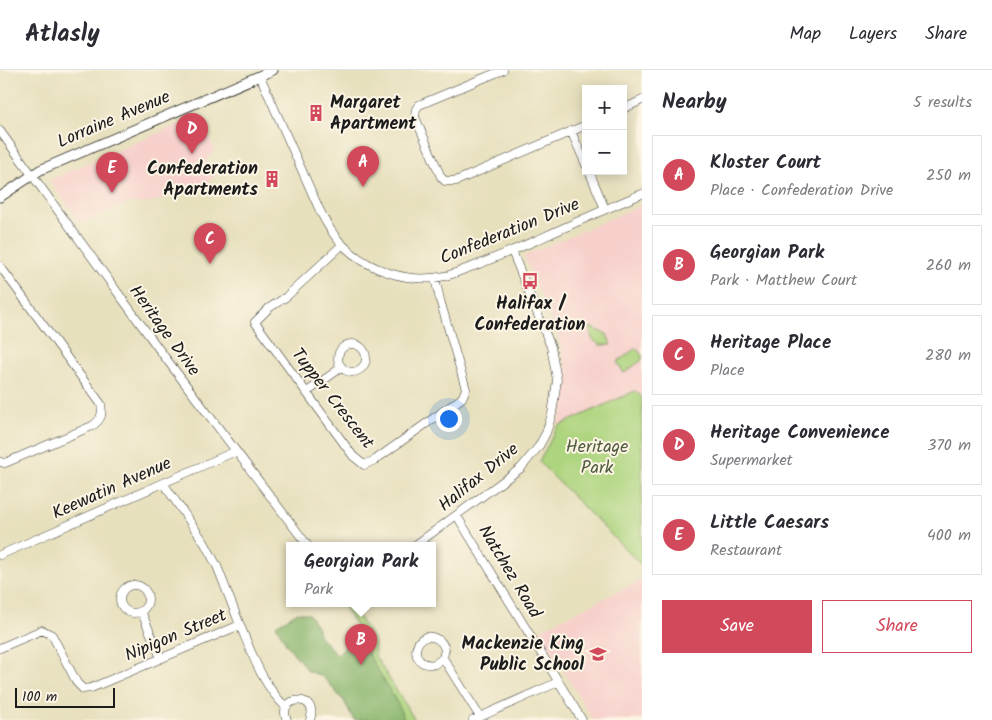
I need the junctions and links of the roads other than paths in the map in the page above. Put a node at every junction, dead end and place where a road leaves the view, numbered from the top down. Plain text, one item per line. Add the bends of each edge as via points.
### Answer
1 (273, 70) edge
2 (503, 70) edge
3 (260, 76) junction
4 (642, 100) edge
5 (627, 107) edge
6 (582, 127) edge
7 (0, 131) edge
8 (571, 131) junction
9 (582, 156) edge
10 (32, 174) junction
11 (590, 175) edge
12 (642, 194) edge
13 (0, 197) edge
14 (606, 209) junction
15 (342, 245) junction
16 (512, 251) junction
17 (0, 266) edge
18 (435, 278) junction
19 (342, 367) dead end
20 (307, 392) junction
21 (236, 451) junction
22 (0, 462) edge
23 (163, 483) junction
24 (458, 516) junction
25 (305, 542) edge
26 (420, 542) edge
27 (0, 555) edge
28 (141, 611) dead end
29 (240, 625) junction
30 (0, 648) edge
31 (160, 658) junction
32 (443, 658) dead end
33 (558, 682) junction
34 (286, 707) junction
35 (476, 719) edge
36 (287, 720) edge
37 (310, 720) edge
38 (582, 720) edge

1 - 3 street, Lorraine Avenue
2 - 8 street via 416,108 415,117 444,181 456,181
3 - 10 street, Lorraine Avenue
3 - 15 street, Confederation Drive via 320,211
4 - 5 street
6 - 8 street
7 - 10 street, Heritage Drive
8 - 9 street
10 - 13 street, Lorraine Avenue
10 - 21 street, Heritage Drive
11 - 14 street
12 - 14 street, Confederation Drive
14 - 16 street, Confederation Drive
15 - 18 street, Confederation Drive via 374,268 415,278
15 - 20 street, Tupper Crescent via 254,322
16 - 18 street, Confederation Drive
16 - 24 street, Halifax Drive via 552,347 557,380 552,414 539,446 521,468
17 - 22 street via 101,404 103,413 92,426 5,463
18 - 20 street, Tupper Crescent via 466,389 462,398 364,465 353,456
19 - 20 street
21 - 23 street, Keewatin Avenue
21 - 25 street, Heritage Drive
23 - 27 street, Keewatin Avenue
23 - 29 street, Nipigon Street via 204,542
24 - 26 street, Halifax Drive
24 - 33 street, Natchez Road
28 - 31 street
29 - 31 street, Nipigon Street
29 - 34 street via 254,661 277,699
30 - 31 street, Nipigon Street via 42,630 52,635 76,683 83,689
32 - 35 street
33 - 35 street
33 - 38 street, Natchez Road
34 - 36 street
34 - 37 street via 297,700 306,702 311,710

